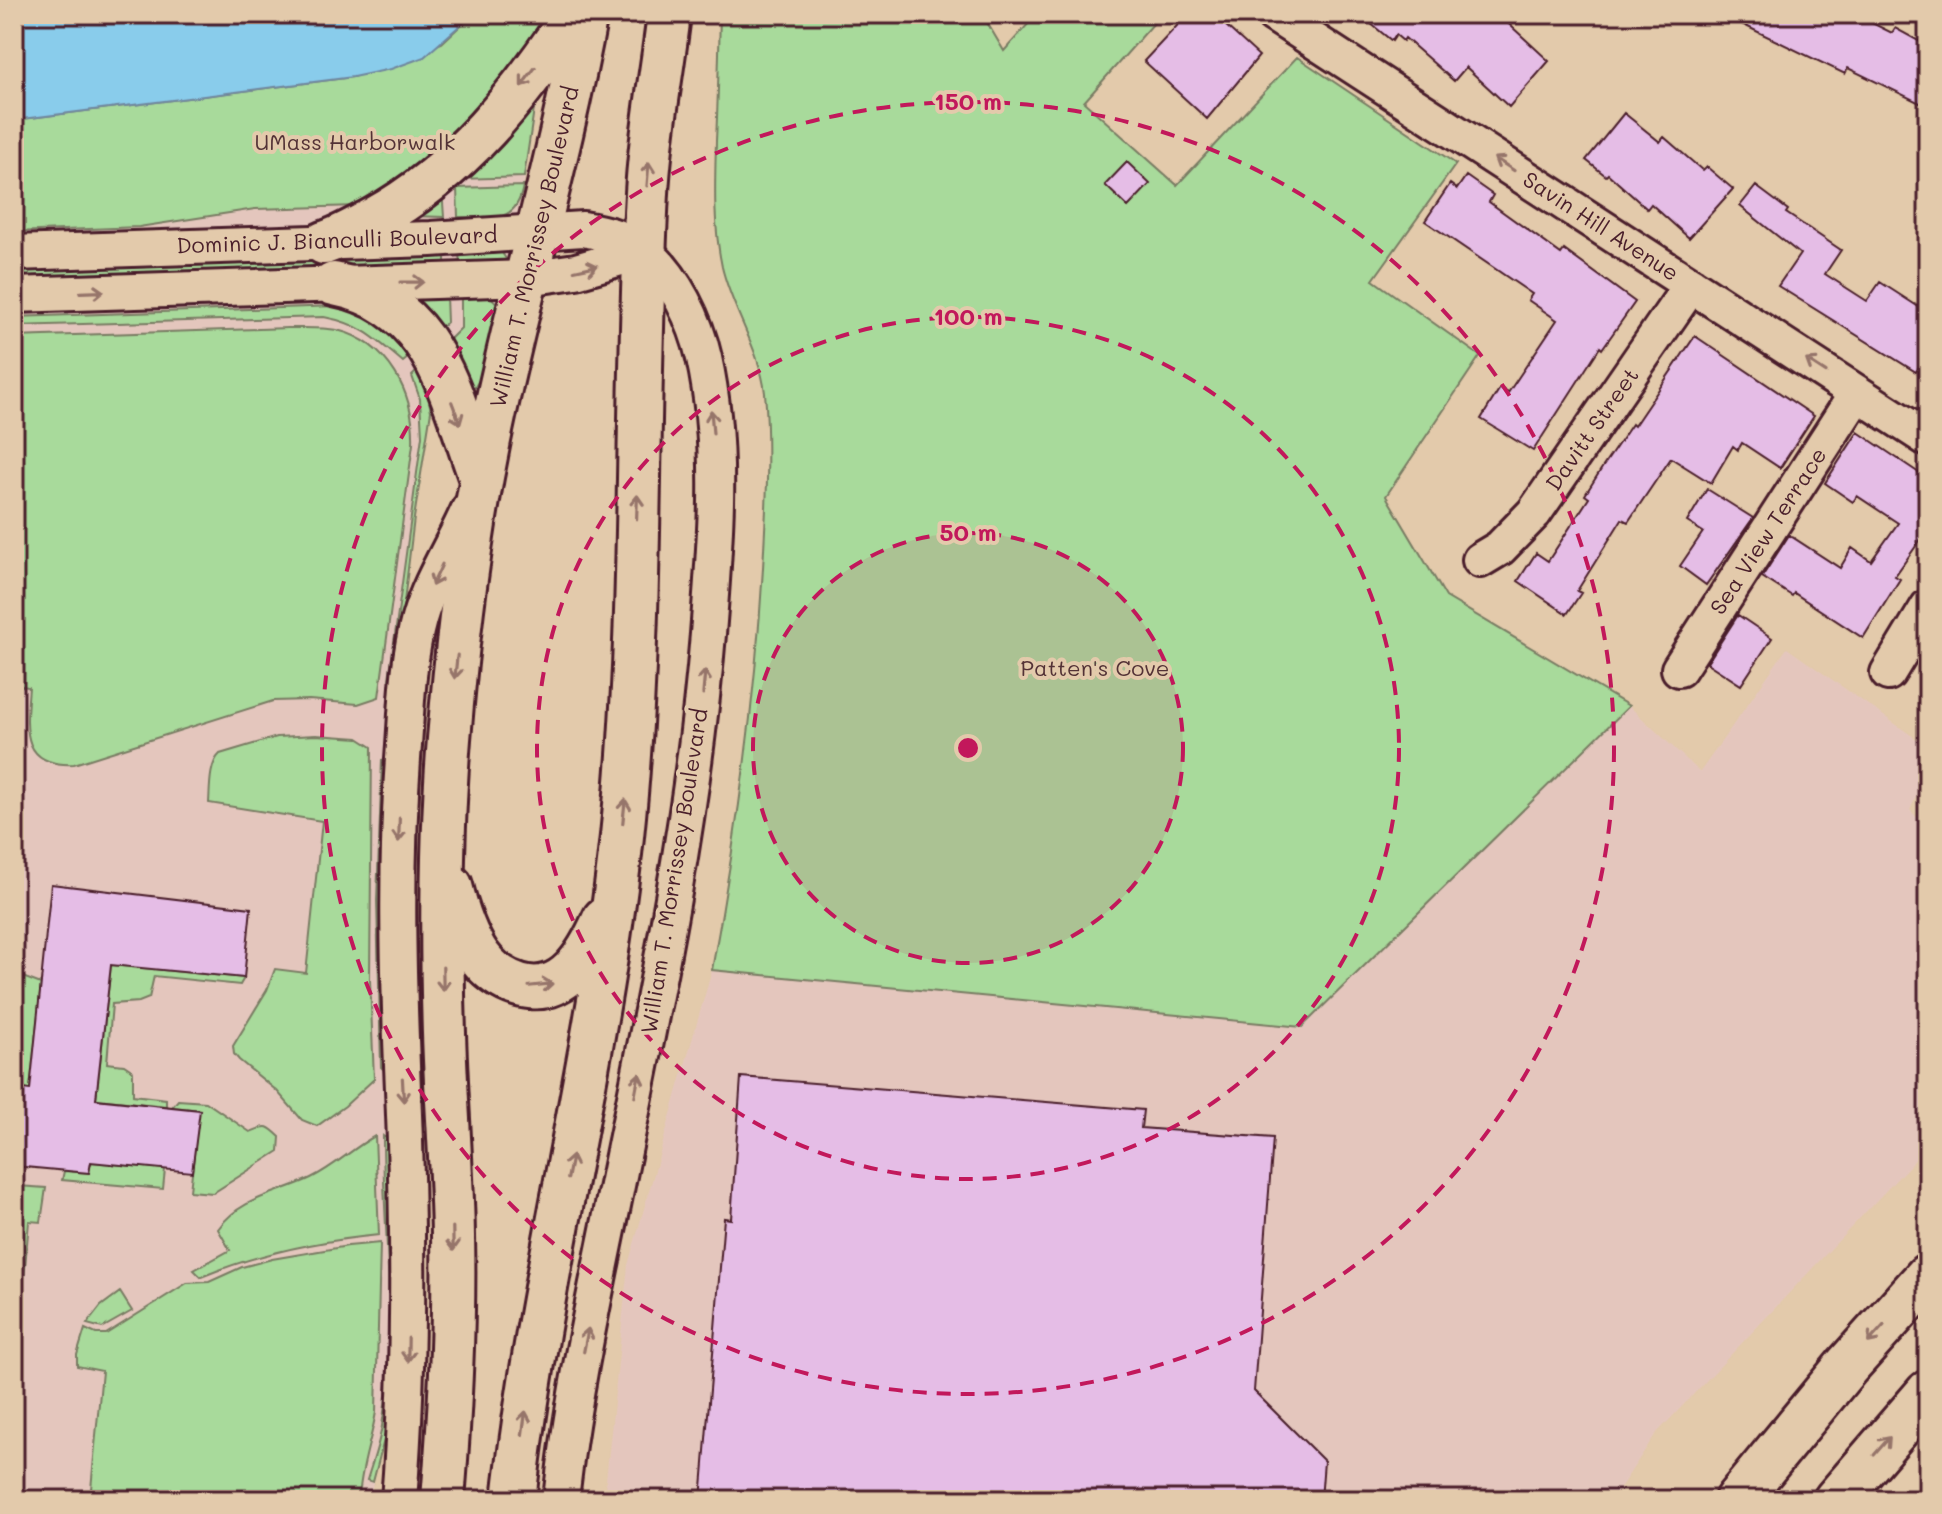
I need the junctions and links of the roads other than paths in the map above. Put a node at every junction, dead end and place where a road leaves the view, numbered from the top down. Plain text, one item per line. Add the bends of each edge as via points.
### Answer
1 (574, 14) edge
2 (586, 14) edge
3 (1273, 14) edge
4 (668, 24) edge
5 (538, 231) junction
6 (324, 243) junction
7 (645, 251) junction
8 (14, 253) edge
9 (527, 278) junction
10 (334, 284) junction
11 (1691, 285) junction
12 (14, 295) edge
13 (1857, 393) junction
14 (1928, 439) edge
15 (481, 479) junction
16 (1480, 560) dead end
17 (1928, 607) edge
18 (1679, 669) dead end
19 (1888, 673) dead end
20 (443, 845) junction
21 (616, 888) junction
22 (1928, 1276) edge
23 (1928, 1393) edge
24 (399, 1500) edge
25 (443, 1500) edge
26 (514, 1500) edge
27 (561, 1500) edge
28 (1737, 1500) edge
29 (1836, 1500) edge

1 -> 6 main road via 495,121 452,165 388,211
2 - 5 main road, William T. Morrissey Boulevard
11 -> 3 street, Savin Hill Avenue
7 -> 4 main road via 649,162
5 - 6 street, Dominic J. Bianculli Boulevard
5 - 7 street, Dominic J. Bianculli Boulevard via 606,233
5 - 9 main road, William T. Morrissey Boulevard
6 - 8 street, Dominic J. Bianculli Boulevard
9 -> 7 street, Dominic J. Bianculli Boulevard
21 -> 7 main road via 629,744
27 -> 7 street, William T. Morrissey Boulevard via 577,1383 685,832 711,591 715,467 704,358 678,295
10 -> 9 street, Dominic J. Bianculli Boulevard
9 - 15 main road, William T. Morrissey Boulevard
12 -> 10 street, Dominic J. Bianculli Boulevard
10 -> 15 main road via 377,297 422,335
13 -> 11 street, Savin Hill Avenue
11 - 16 street, Davitt Street via 1534,513 1500,548
13 - 14 street, Savin Hill Avenue
13 - 18 street, Sea View Terrace
15 -> 20 main road, William T. Morrissey Boulevard via 455,678
15 -> 24 street, William T. Morrissey Boulevard via 419,619 405,724 397,907 408,1304
17 - 19 street
20 -> 21 main road via 459,914 480,956 502,978 523,986 545,987 572,972 599,931
20 -> 25 main road, William T. Morrissey Boulevard via 443,1021 453,1284
26 -> 21 main road
22 -> 28 highway
29 -> 23 highway

